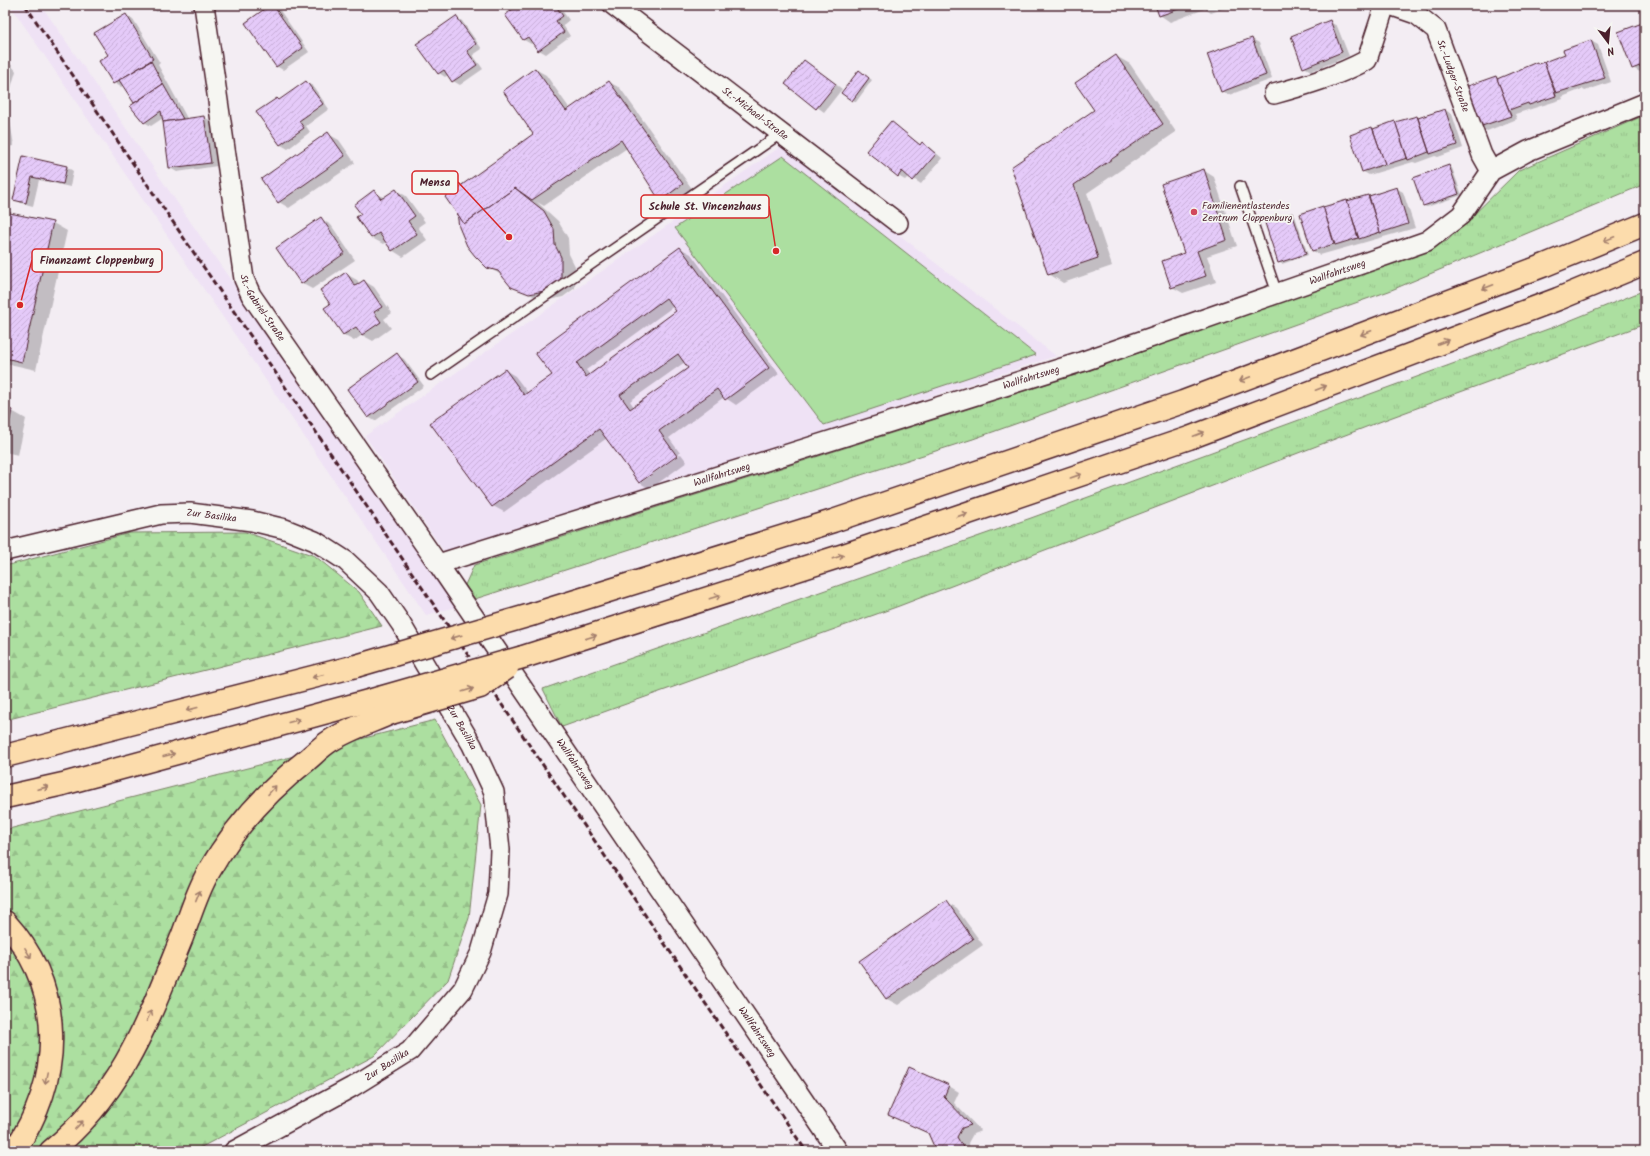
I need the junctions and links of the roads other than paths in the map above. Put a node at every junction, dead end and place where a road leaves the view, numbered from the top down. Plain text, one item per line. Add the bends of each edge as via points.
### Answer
1 (204, 5) edge
2 (613, 5) edge
3 (1385, 5) edge
4 (1390, 5) edge
5 (1274, 94) dead end
6 (1645, 103) edge
7 (780, 134) junction
8 (1491, 171) junction
9 (1240, 186) dead end
10 (898, 223) dead end
11 (1645, 224) edge
12 (1645, 263) edge
13 (1277, 293) junction
14 (431, 375) dead end
15 (5, 551) edge
16 (438, 564) junction
17 (385, 706) junction
18 (5, 756) edge
19 (5, 797) edge
20 (5, 922) edge
21 (14, 1151) edge
22 (51, 1151) edge
23 (234, 1151) edge
24 (838, 1151) edge

1 - 16 street, St.-Gabriel-Straße via 244,279 251,295
2 - 7 street, St.-Michael-Straße
3 - 5 street via 1367,60 1312,84
4 - 8 street, St.-Ludger-Straße via 1416,14 1436,30 1482,155
6 - 8 street, Wallfahrtsweg via 1528,151
7 - 10 street, St.-Michael-Straße
7 - 14 lane
8 - 13 street, Wallfahrtsweg via 1461,215 1427,241
9 - 13 lane
11 -> 18 highway, bridge via 1546,265 1183,402 833,521 534,614 356,666
17 -> 12 highway, bridge via 523,657 844,555 1189,438 1558,299
13 - 16 street, Wallfahrtsweg via 1081,362
15 - 23 street, Zur Basilika via 161,514 190,512 252,521 285,529 315,541 346,561 379,592 401,624 472,745 494,792 500,850 498,894 481,952 463,989 410,1051 352,1087
16 - 24 street, Wallfahrtsweg
19 -> 17 highway
22 -> 17 highway via 96,1107 122,1071 150,1015 207,874 238,827 279,782 330,741 361,726
20 -> 21 highway via 18,937 42,982 50,1012 52,1047 45,1083 33,1116

